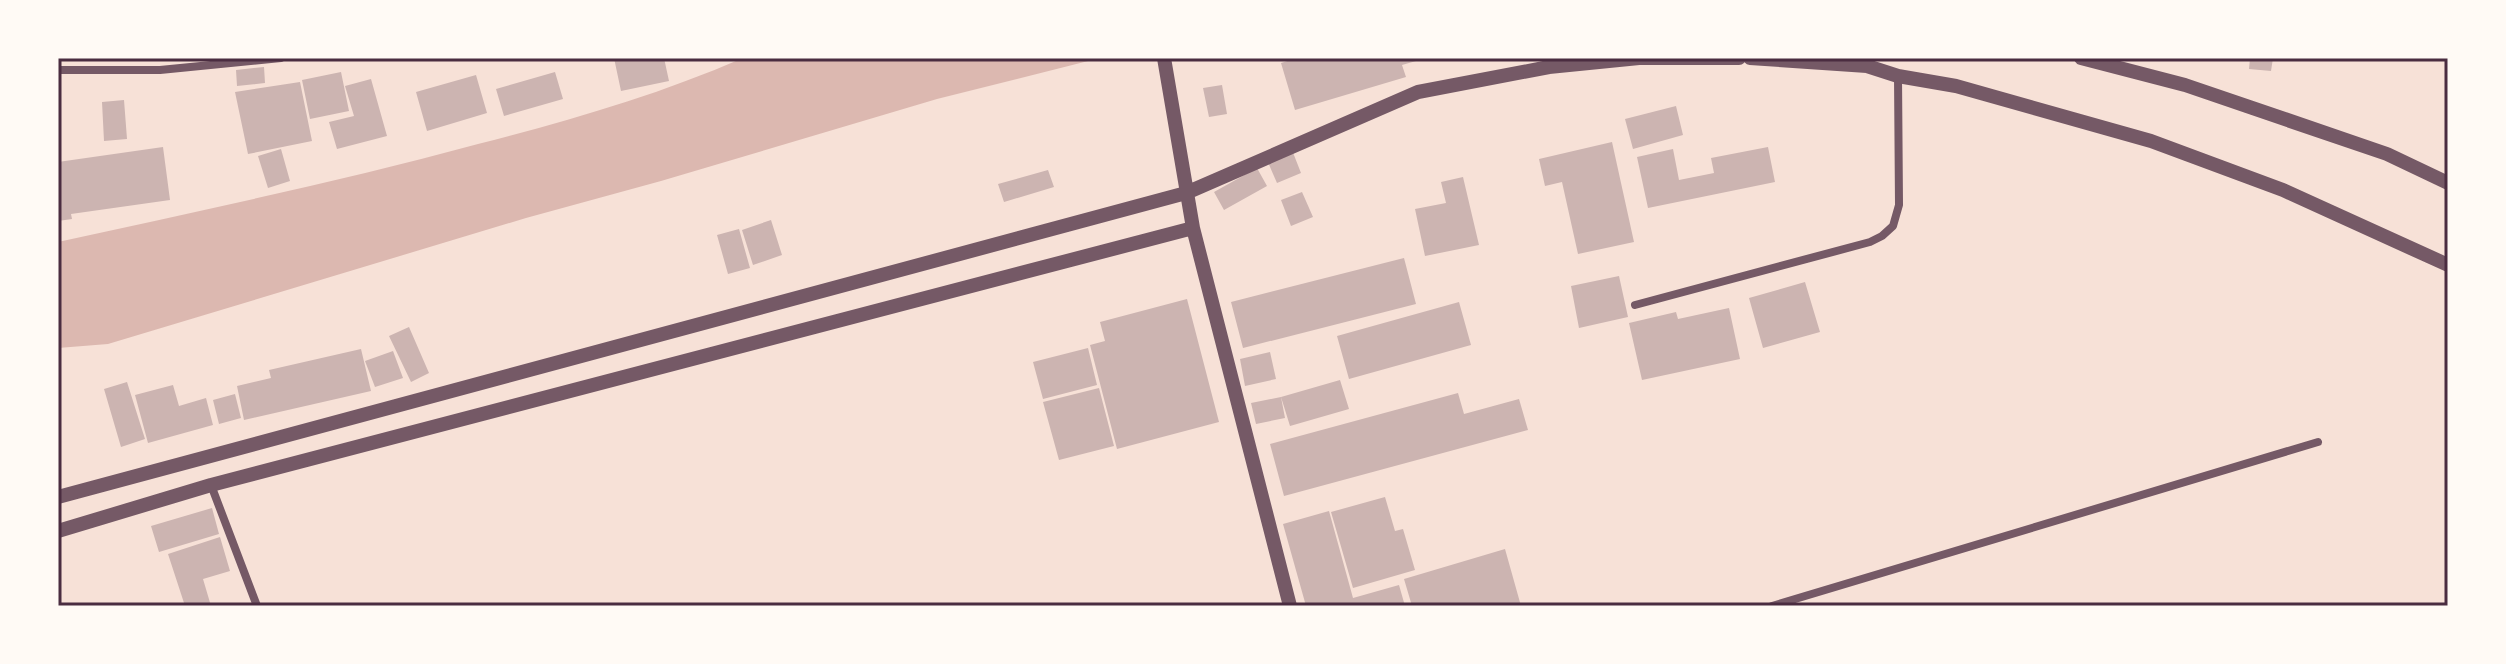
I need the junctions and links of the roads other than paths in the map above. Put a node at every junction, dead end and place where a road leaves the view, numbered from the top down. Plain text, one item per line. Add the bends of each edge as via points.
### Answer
1 (281, 58) edge
2 (1164, 58) edge
3 (1565, 58) edge
4 (1739, 58) edge
5 (1750, 58) edge
6 (2081, 58) edge
7 (1549, 67) junction
8 (58, 70) edge
9 (1898, 76) junction
10 (2448, 183) edge
11 (1186, 193) junction
12 (1193, 228) junction
13 (2448, 265) edge
14 (1635, 305) dead end
15 (2318, 442) dead end
16 (211, 485) junction
17 (58, 497) edge
18 (58, 531) edge
19 (257, 606) edge
20 (1290, 606) edge
21 (1772, 606) edge

1 - 8 street via 160,70
2 - 11 street
3 - 7 street
4 - 7 street via 1639,58
5 - 9 street via 1867,66
6 - 10 street via 2185,85 2301,124 2387,154
7 - 11 street via 1418,92
9 - 13 street via 1956,86 2151,141 2283,190
9 - 14 street via 1899,205 1893,226 1882,236
11 - 12 street
11 - 17 street
12 - 16 street
12 - 20 street
15 - 21 street
16 - 18 street
16 - 19 street

